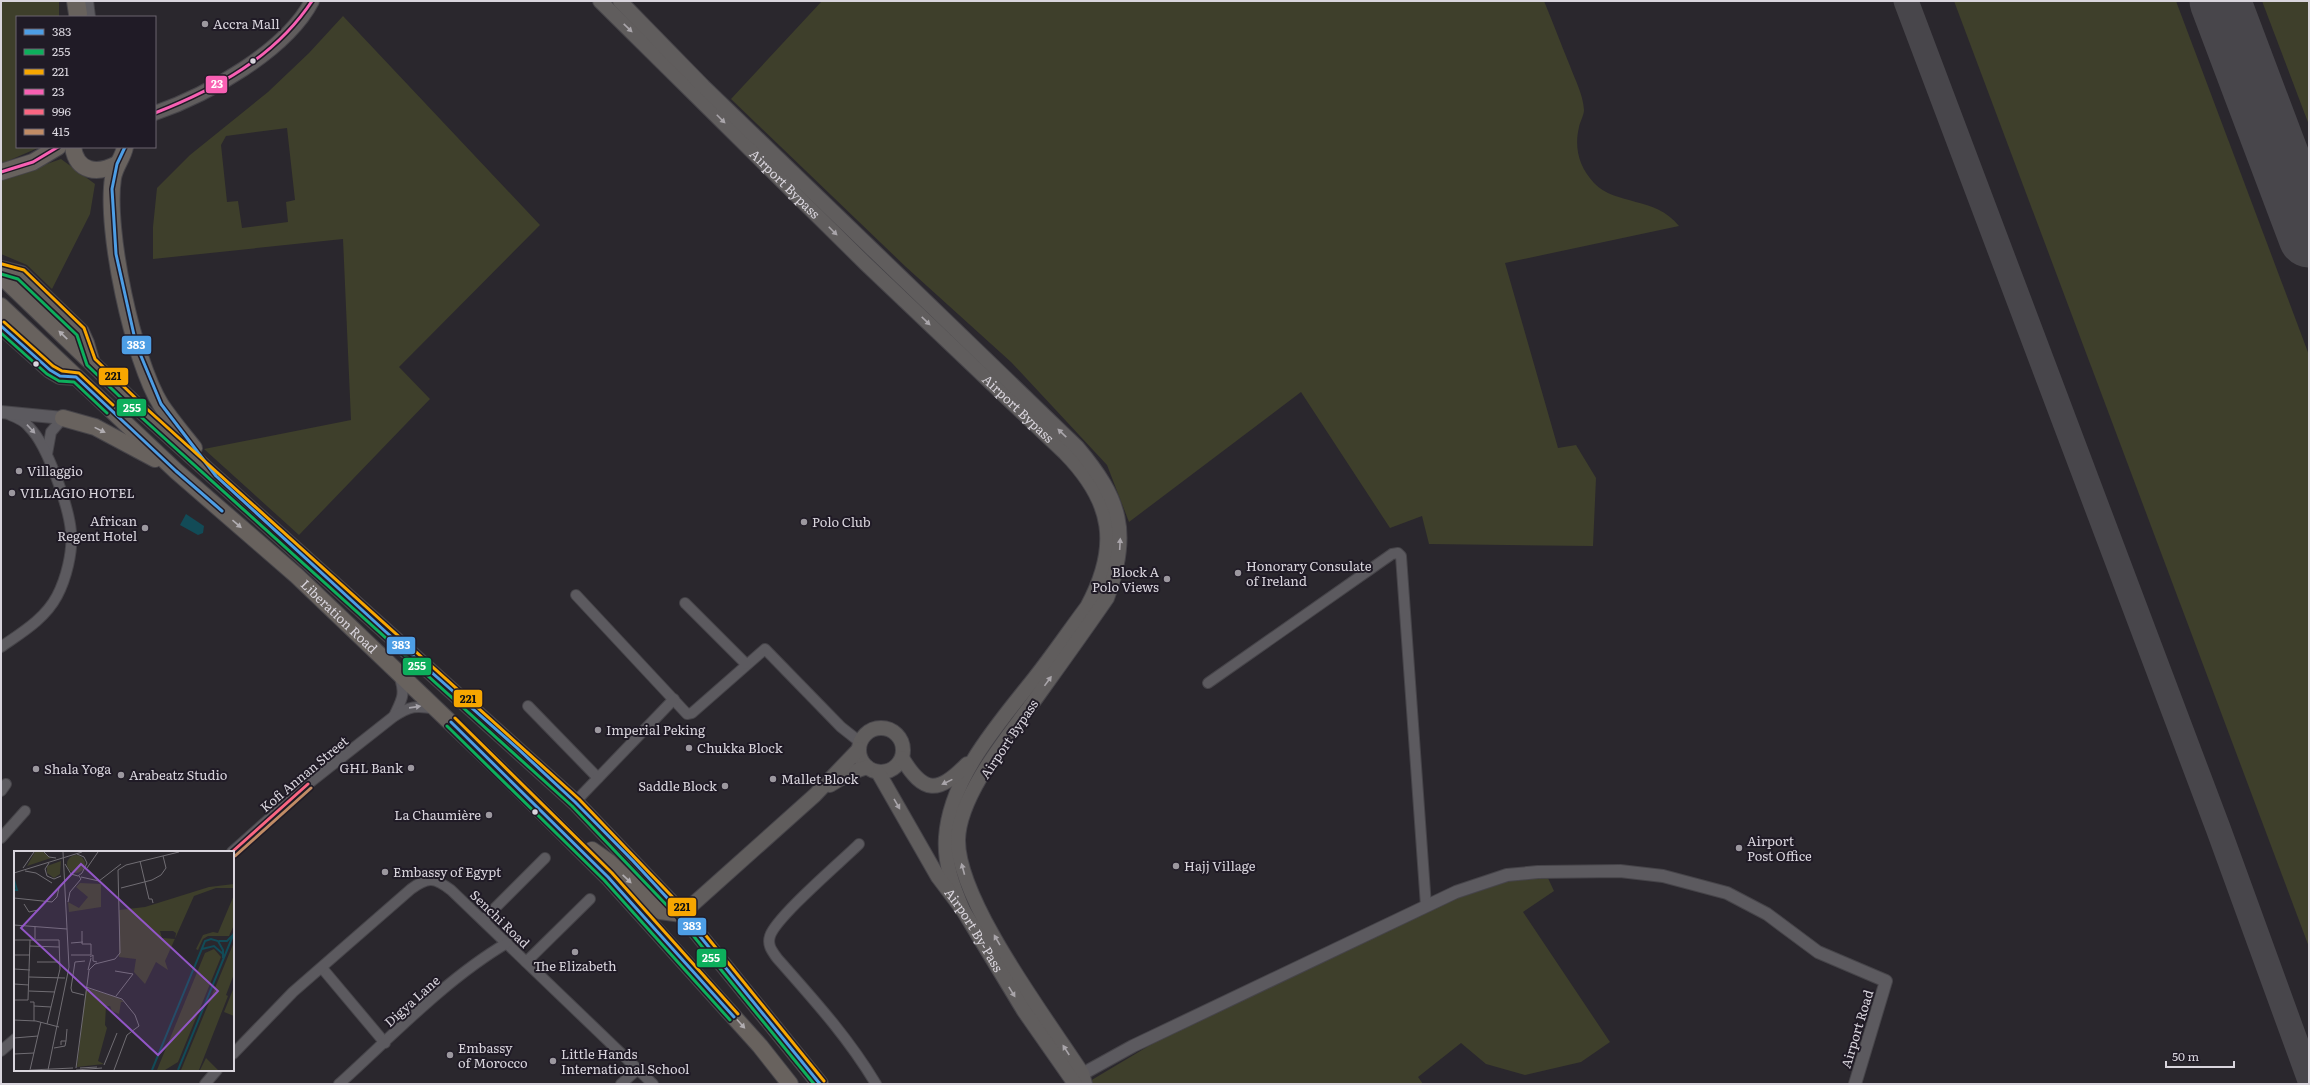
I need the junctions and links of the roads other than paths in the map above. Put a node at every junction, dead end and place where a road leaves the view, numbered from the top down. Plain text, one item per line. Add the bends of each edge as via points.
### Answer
1 (312, 1) edge
2 (600, 1) edge
3 (620, 1) edge
4 (156, 113) edge
5 (56, 148) edge
6 (74, 148) edge
7 (125, 148) edge
8 (117, 164) junction
9 (1, 172) edge
10 (1, 269) edge
11 (1, 276) edge
12 (1, 306) edge
13 (1, 326) edge
14 (91, 362) junction
15 (76, 377) junction
16 (3, 412) edge
17 (63, 418) junction
18 (47, 454) junction
19 (176, 471) junction
20 (216, 476) junction
21 (576, 595) dead end
22 (685, 603) dead end
23 (1, 647) edge
24 (746, 664) junction
25 (398, 671) junction
26 (1208, 683) dead end
27 (674, 699) junction
28 (528, 706) dead end
29 (439, 710) junction
30 (394, 717) junction
31 (859, 746) junction
32 (975, 756) junction
33 (902, 758) junction
34 (872, 770) junction
35 (598, 778) junction
36 (814, 795) junction
37 (575, 802) junction
38 (25, 811) dead end
39 (1, 838) edge
40 (572, 841) junction
41 (860, 844) dead end
42 (233, 851) edge
43 (545, 858) dead end
44 (590, 899) dead end
45 (977, 905) joint
46 (1426, 906) junction
47 (964, 910) junction
48 (682, 914) junction
49 (483, 920) junction
50 (507, 943) junction
51 (526, 962) junction
52 (322, 968) junction
53 (14, 1040) edge
54 (385, 1043) junction
55 (1, 1051) edge
56 (234, 1053) edge
57 (638, 1069) junction
58 (215, 1071) edge
59 (1078, 1080) edge
60 (205, 1084) edge
61 (339, 1084) edge
62 (621, 1084) edge
63 (653, 1084) edge
64 (790, 1084) edge
65 (820, 1084) edge
66 (876, 1084) edge
67 (1855, 1084) edge

1 - 4 main road via 295,28 264,54 200,94
2 -> 32 main road, Airport Bypass via 866,264 1070,459 1081,470 1100,501 1106,518 1108,552 1099,585 1087,607
45 -> 3 main road, Airport Bypass via 970,891 960,856 958,840 964,811 991,761 1107,598 1118,568 1120,529 1117,512 1100,477 1077,447 703,86
5 - 9 highway via 33,162
6 - 8 highway via 79,162 91,170 104,170
7 - 8 highway
8 - 20 highway via 112,189 112,219 116,254 136,344 161,404
10 - 14 highway via 21,274 81,332
14 -> 11 highway, Liberation Road
12 - 15 highway, Liberation Road
13 - 15 highway via 50,370 60,376
14 - 20 highway, Liberation Road
15 - 19 highway, Liberation Road
16 - 17 street
16 -> 18 street via 30,427
17 - 18 street via 51,432
17 -> 19 highway via 95,427
18 - 23 street via 71,532 70,556 57,597 45,613
19 -> 25 highway, Liberation Road via 297,576
20 - 37 highway, Liberation Road
21 - 27 street
22 - 24 street
24 - 27 street via 689,715
24 - 31 street via 762,649 766,649
25 - 29 highway, Liberation Road
25 - 30 street, Kofi Annan Street via 404,692
26 - 46 street via 1392,554 1398,553 1401,556
27 - 35 street
28 - 35 street
30 -> 29 street, Kofi Annan Street via 404,710 417,706
29 - 40 highway, Liberation Road
30 - 42 street, Kofi Annan Street via 308,784
31 - 33 main road via 866,734 874,728 884,728 894,731 901,739 904,748
31 - 34 main road via 859,756
31 - 36 main road
32 -> 33 main road via 953,778 945,784 936,786 922,784
32 - 47 main road, Airport Bypass via 959,789 946,836 950,873
33 - 34 main road via 892,770
34 - 36 main road via 850,773
34 -> 47 main road, Airport By-Pass via 938,877
35 - 37 street
36 - 48 main road
37 - 48 highway, Liberation Road
38 - 39 street
40 -> 48 highway via 581,843 609,862 660,911
40 -> 64 highway, Liberation Road via 608,877 729,1011
41 - 66 street via 776,925 770,936 769,947 833,1020
43 - 49 street
44 - 51 street
59 -> 45 main road, Airport By-Pass
46 - 59 street
46 - 67 street, Airport Road via 1456,892 1508,875 1578,871 1620,871 1663,876 1727,892 1767,914 1818,952 1886,982
47 -> 59 main road, Airport By-Pass via 1024,1011
48 - 65 highway, Liberation Road
49 - 50 street, Senchi Road
49 - 52 street, Senchi Road via 441,883 435,880 425,881 411,890
50 - 51 street, Senchi Road
50 - 54 street, Digya Lane via 457,977
51 - 57 street, Senchi Road
52 - 54 street
52 - 56 street, Senchi Road via 293,992
53 - 55 street
54 - 61 street, Digya Lane
57 - 62 street
57 - 63 street, Senchi Road
58 - 60 street

